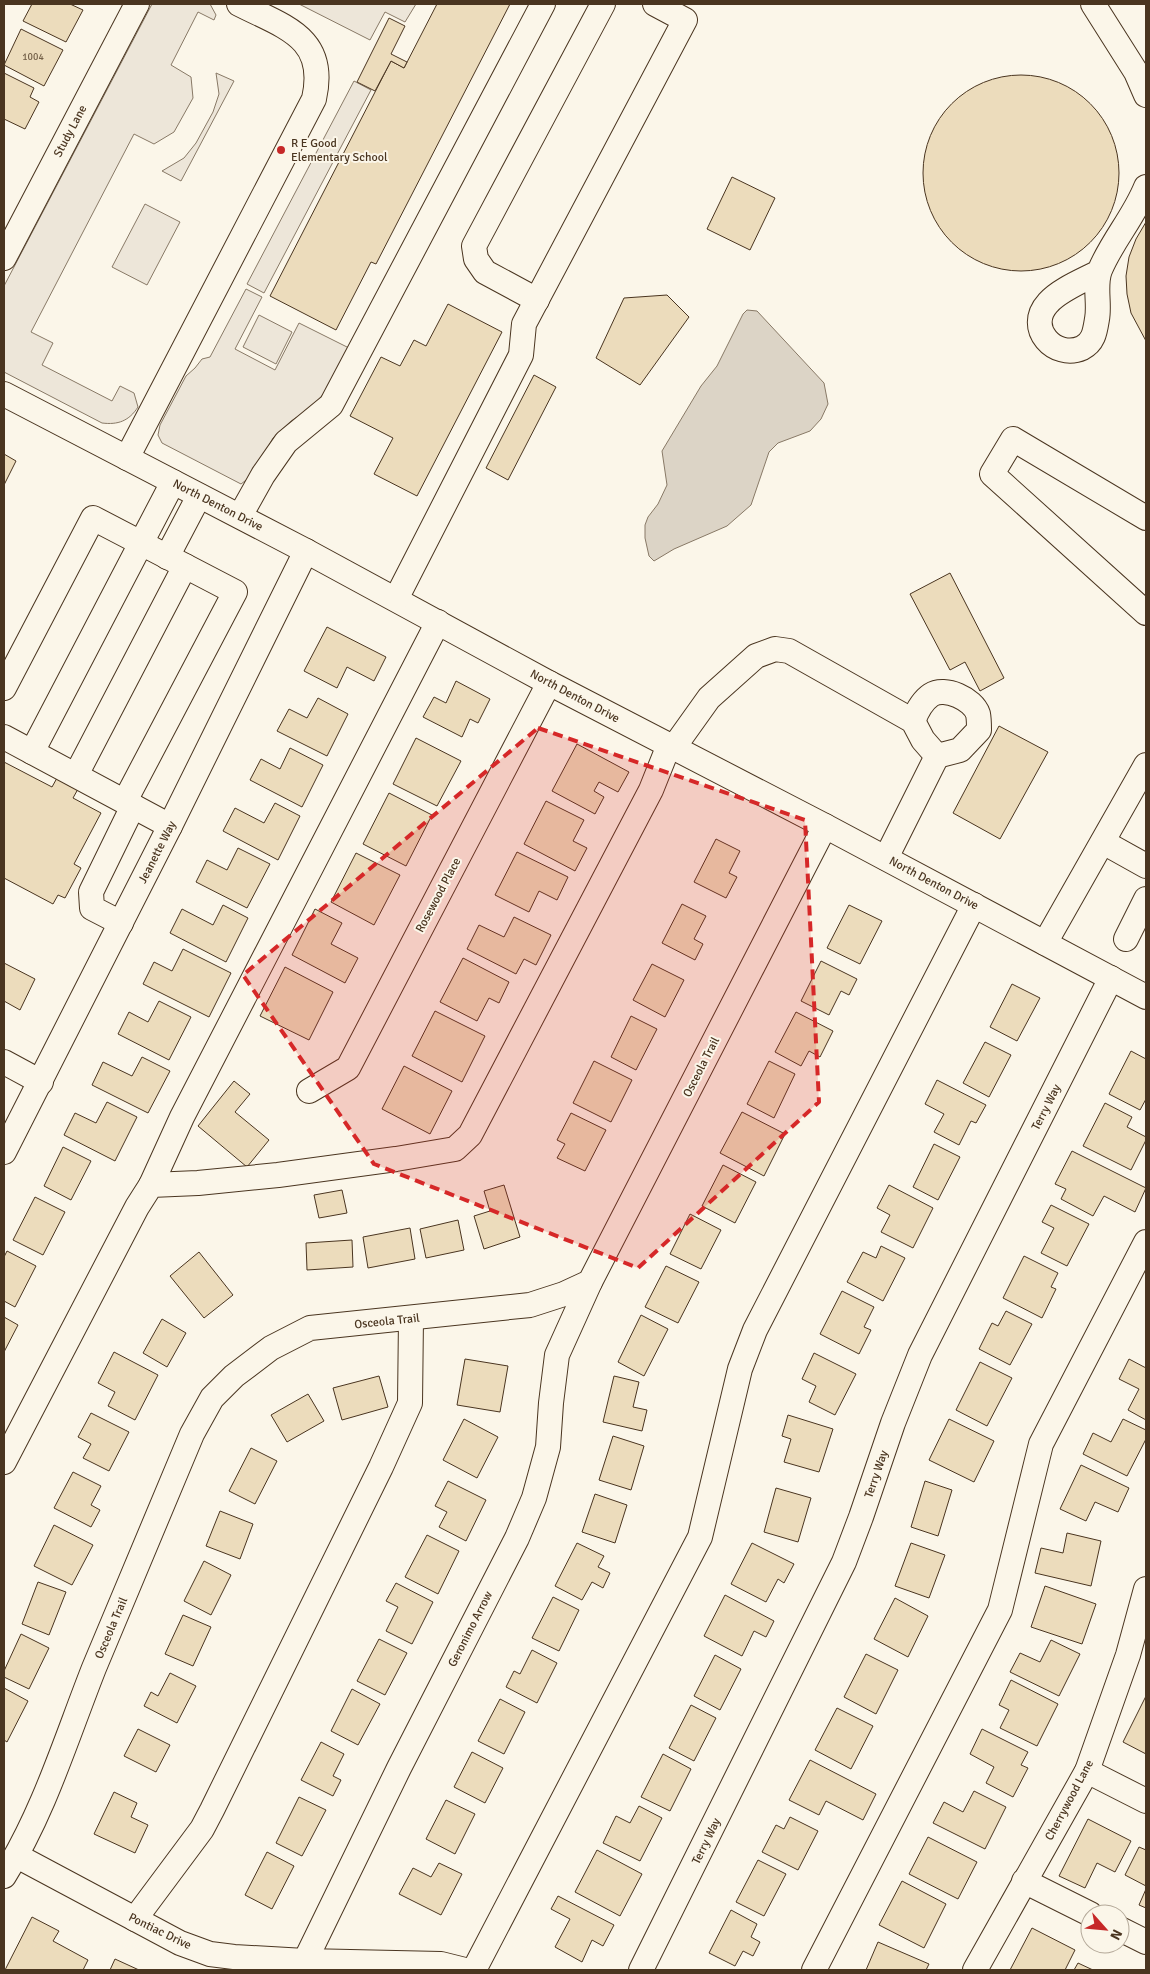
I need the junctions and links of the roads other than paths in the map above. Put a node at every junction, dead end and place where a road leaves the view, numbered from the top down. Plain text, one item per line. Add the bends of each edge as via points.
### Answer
1 (137, 4) edge
2 (239, 4) edge
3 (543, 4) edge
4 (603, 4) edge
5 (655, 4) edge
6 (1093, 4) edge
7 (1146, 95) edge
8 (1146, 187) edge
9 (4, 257) edge
10 (1100, 272) dead end
11 (537, 300) junction
12 (4, 394) edge
13 (127, 458) junction
14 (173, 482) junction
15 (199, 496) junction
16 (240, 516) junction
17 (1146, 518) edge
18 (141, 543) junction
19 (306, 550) junction
20 (176, 562) junction
21 (396, 599) junction
22 (1146, 613) edge
23 (438, 622) junction
24 (549, 683) junction
25 (4, 688) edge
26 (913, 721) junction
27 (4, 737) edge
28 (672, 746) junction
29 (32, 752) junction
30 (937, 756) junction
31 (1146, 765) edge
32 (76, 775) junction
33 (129, 803) junction
34 (170, 826) junction
35 (825, 826) junction
36 (1102, 842) junction
37 (886, 858) junction
38 (1146, 866) edge
39 (1146, 899) edge
40 (974, 905) junction
41 (121, 923) junction
42 (1126, 939) dead end
43 (1045, 943) junction
44 (1111, 978) junction
45 (1146, 997) edge
46 (4, 1062) edge
47 (41, 1082) junction
48 (309, 1091) dead end
49 (4, 1152) edge
50 (151, 1185) junction
51 (1146, 1242) edge
52 (590, 1282) junction
53 (411, 1318) junction
54 (4, 1462) edge
55 (1146, 1589) edge
56 (1140, 1639) edge
57 (1087, 1771) junction
58 (1146, 1801) edge
59 (17, 1856) junction
60 (4, 1876) edge
61 (1024, 1881) junction
62 (1080, 1909) edge
63 (135, 1919) junction
64 (1130, 1934) edge
65 (1146, 1942) edge
66 (305, 1961) junction
67 (465, 1970) edge
68 (474, 1970) edge
69 (640, 1970) edge
70 (814, 1970) edge
71 (975, 1970) edge

1 - 9 street, Study Lane
2 - 13 street via 291,31 309,47 318,81 314,98
3 - 16 street via 331,405 286,442
4 - 11 street via 474,246 476,259 485,272
5 - 11 street via 685,20
6 - 7 street via 1136,72
8 - 10 street
11 - 21 street via 524,324 521,355
12 - 13 street, North Denton Drive
13 - 14 street, North Denton Drive
14 - 15 street, North Denton Drive
14 - 18 street
15 - 16 street, North Denton Drive
15 - 20 street
16 - 19 street, North Denton Drive
17 - 22 street via 1013,439 992,474
18 - 20 street
18 - 25 street via 93,518
18 - 29 street
19 - 21 street, North Denton Drive
19 - 34 street, Jeanette Way
20 - 32 street
20 - 33 street via 234,592
21 - 23 street, North Denton Drive
23 - 24 street, North Denton Drive
23 - 50 street via 182,1117
24 - 28 street, North Denton Drive
24 - 48 street, Rosewood Place via 348,1068
26 - 28 street via 789,651 775,649 756,656 709,698
26 - 30 street
26 - 30 street via 919,707 932,694 945,692 965,698 978,712 980,730 960,750
27 - 29 street
28 - 35 street, North Denton Drive
28 - 50 street via 470,1135 455,1149 278,1175
29 - 32 street
30 - 37 street
31 - 36 street
32 - 33 street
33 - 34 street
33 - 41 street via 91,892 92,908
34 - 41 street, Jeanette Way
35 - 37 street, North Denton Drive
35 - 52 street, Osceola Trail
36 - 38 street
36 - 43 street
37 - 40 street, North Denton Drive
39 - 42 street
40 - 43 street, North Denton Drive
40 - 68 street via 755,1330 740,1369 700,1537
41 - 47 street, Jeanette Way
43 - 44 street, North Denton Drive
44 - 45 street, North Denton Drive
44 - 69 street, Terry Way via 920,1355 844,1562
46 - 47 street
47 - 49 street, Jeanette Way
50 - 54 street
51 - 70 street via 1041,1444 1000,1610
52 - 53 street, Osceola Trail via 530,1305
52 - 66 street, Geronimo Arrow via 557,1355 548,1447 534,1498
53 - 59 street, Osceola Trail via 310,1328 271,1348 234,1376 212,1398 192,1434 94,1669 51,1782
53 - 63 street via 410,1403 381,1467 202,1829
55 - 56 street, Cherrywood Lane
56 - 57 street, Cherrywood Lane
57 - 58 street
57 - 61 street, Cherrywood Lane
59 - 60 street, Osceola Trail
59 - 63 street, Pontiac Drive
61 - 62 street
61 - 71 street, Cherrywood Lane
63 - 66 street, Pontiac Drive via 180,1943 210,1954
64 - 65 street
66 - 67 street, Pontiac Drive via 441,1964

